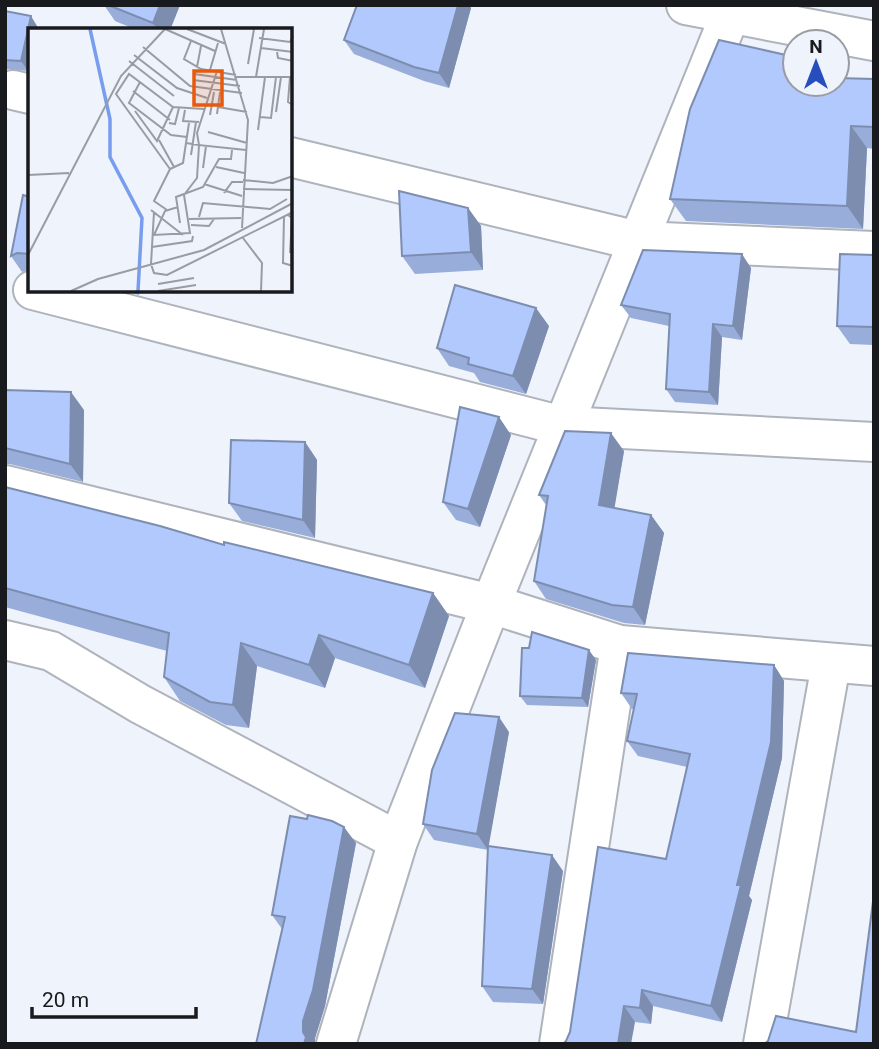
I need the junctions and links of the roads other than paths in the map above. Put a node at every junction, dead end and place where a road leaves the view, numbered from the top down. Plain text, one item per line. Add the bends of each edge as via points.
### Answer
1 (686, 5) edge
2 (730, 15) junction
3 (874, 41) edge
4 (292, 157) edge
5 (638, 241) junction
6 (874, 251) edge
7 (5, 283) edge
8 (28, 289) edge
9 (39, 292) edge
10 (563, 426) junction
11 (874, 442) edge
12 (5, 485) edge
13 (491, 604) junction
14 (5, 640) edge
15 (621, 645) junction
16 (831, 664) junction
17 (874, 666) edge
18 (398, 841) junction
19 (336, 1044) edge
20 (559, 1044) edge
21 (763, 1044) edge

1 - 2 street
2 - 3 street
2 - 5 street
4 - 5 street
5 - 6 street
5 - 10 street
7 - 8 street
9 - 10 street
10 - 11 street
10 - 13 street
12 - 13 street
13 - 15 street
13 - 18 street
14 - 18 street via 51,651 140,704
15 - 16 street
15 - 20 street
16 - 17 street
16 - 21 street
18 - 19 street

